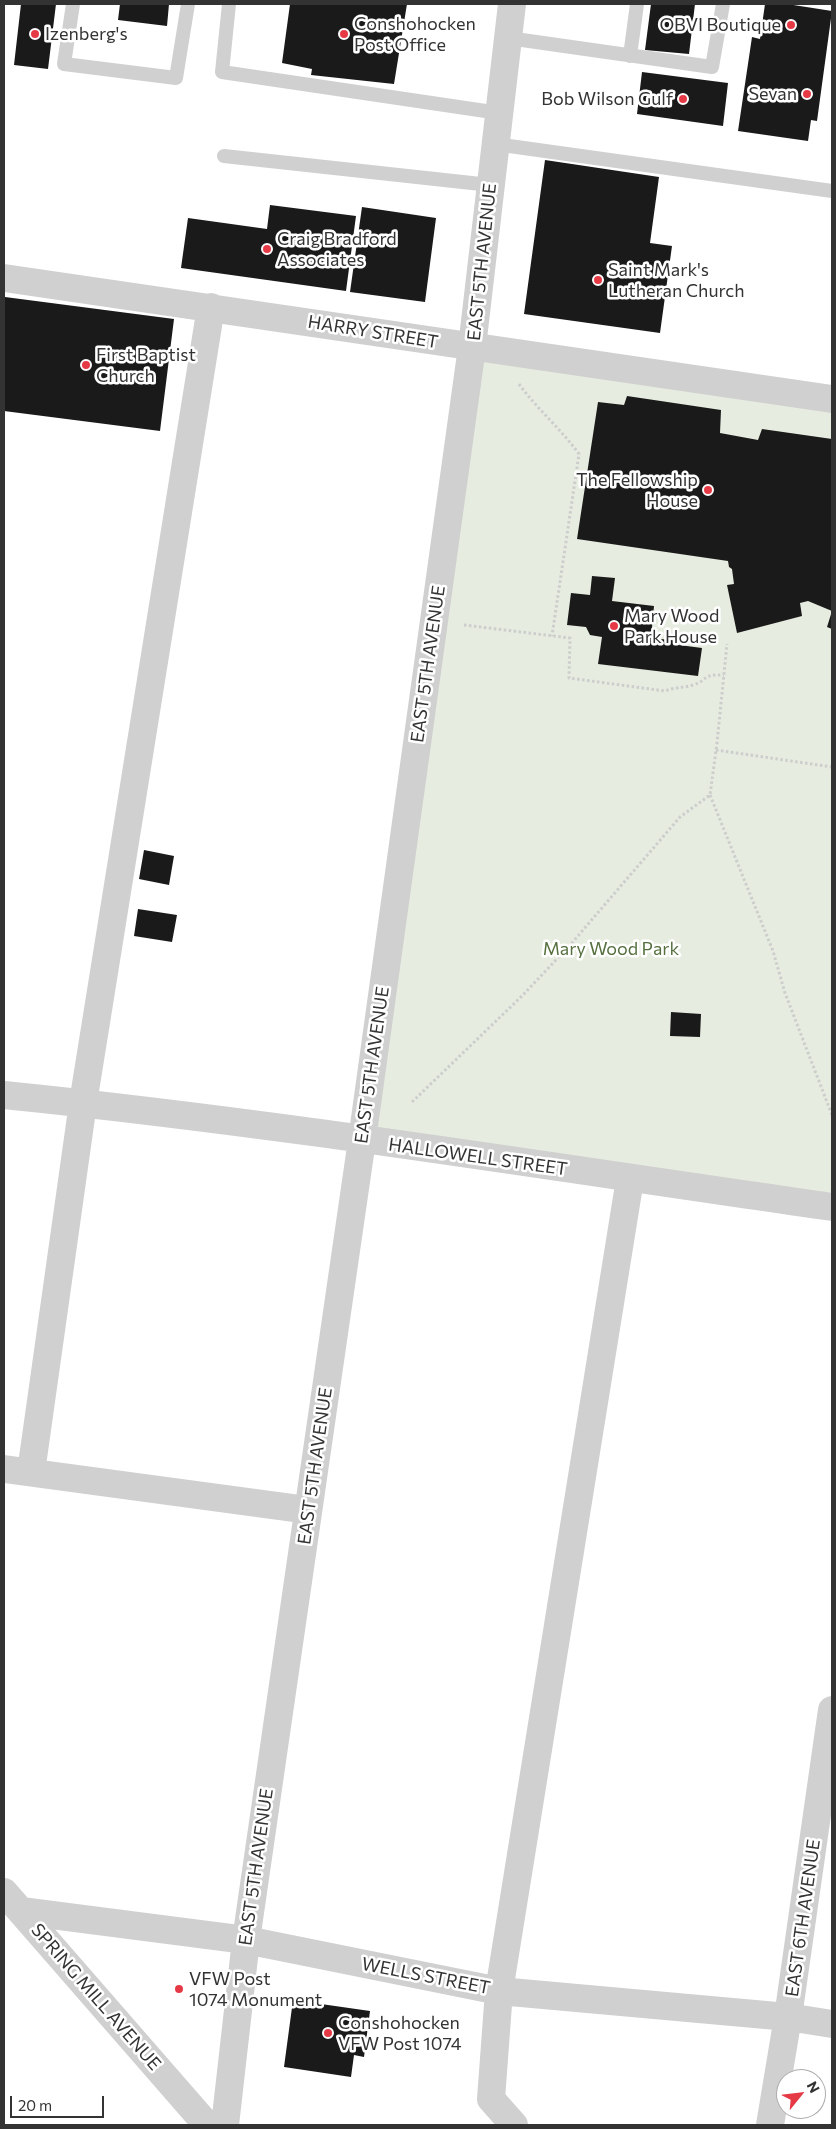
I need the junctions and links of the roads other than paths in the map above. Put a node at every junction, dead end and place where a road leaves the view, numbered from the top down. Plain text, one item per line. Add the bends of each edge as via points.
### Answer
1 (73, 4) edge
2 (188, 4) edge
3 (228, 4) edge
4 (512, 4) edge
5 (637, 4) edge
6 (723, 4) edge
7 (508, 38) junction
8 (630, 56) junction
9 (498, 113) junction
10 (495, 144) junction
11 (224, 156) dead end
12 (490, 185) junction
13 (832, 191) edge
14 (4, 278) edge
15 (211, 307) junction
16 (472, 347) junction
17 (832, 399) edge
18 (4, 1095) edge
19 (82, 1103) junction
20 (362, 1140) junction
21 (630, 1179) junction
22 (832, 1207) edge
23 (4, 1469) edge
24 (31, 1472) junction
25 (308, 1510) junction
26 (832, 1710) edge
27 (13, 1902) edge
28 (246, 1940) junction
29 (499, 1991) junction
30 (788, 2017) junction
31 (832, 2024) edge
32 (206, 2125) edge
33 (225, 2125) edge
34 (514, 2125) edge
35 (770, 2125) edge

1 - 2 lane via 64,64 176,78
3 - 9 lane via 222,72
4 - 7 street, EAST 5TH AVENUE
5 - 8 lane
6 - 8 lane via 712,67
7 - 8 lane
7 - 9 street, EAST 5TH AVENUE
9 - 10 street, EAST 5TH AVENUE
10 - 12 street, EAST 5TH AVENUE
10 - 13 lane
11 - 12 lane
12 - 16 street, EAST 5TH AVENUE
14 - 15 street, HARRY STREET
15 - 16 street, HARRY STREET
15 - 19 street
16 - 17 street, HARRY STREET
16 - 20 street, EAST 5TH AVENUE
18 - 19 street, HALLOWELL STREET
19 - 20 street, HALLOWELL STREET
19 - 24 street
20 - 21 street, HALLOWELL STREET
20 - 25 street, EAST 5TH AVENUE
21 - 22 street, HALLOWELL STREET
21 - 29 street
23 - 24 street
24 - 25 street
25 - 28 street, EAST 5TH AVENUE
26 - 30 street, EAST 6TH AVENUE
27 - 28 street, WELLS STREET
27 - 32 street, SPRING MILL AVENUE
28 - 29 street, WELLS STREET
28 - 33 street, EAST 5TH AVENUE
29 - 30 street, WELLS STREET
29 - 34 street via 491,2100
30 - 31 street, WELLS STREET
30 - 35 street, EAST 6TH AVENUE

